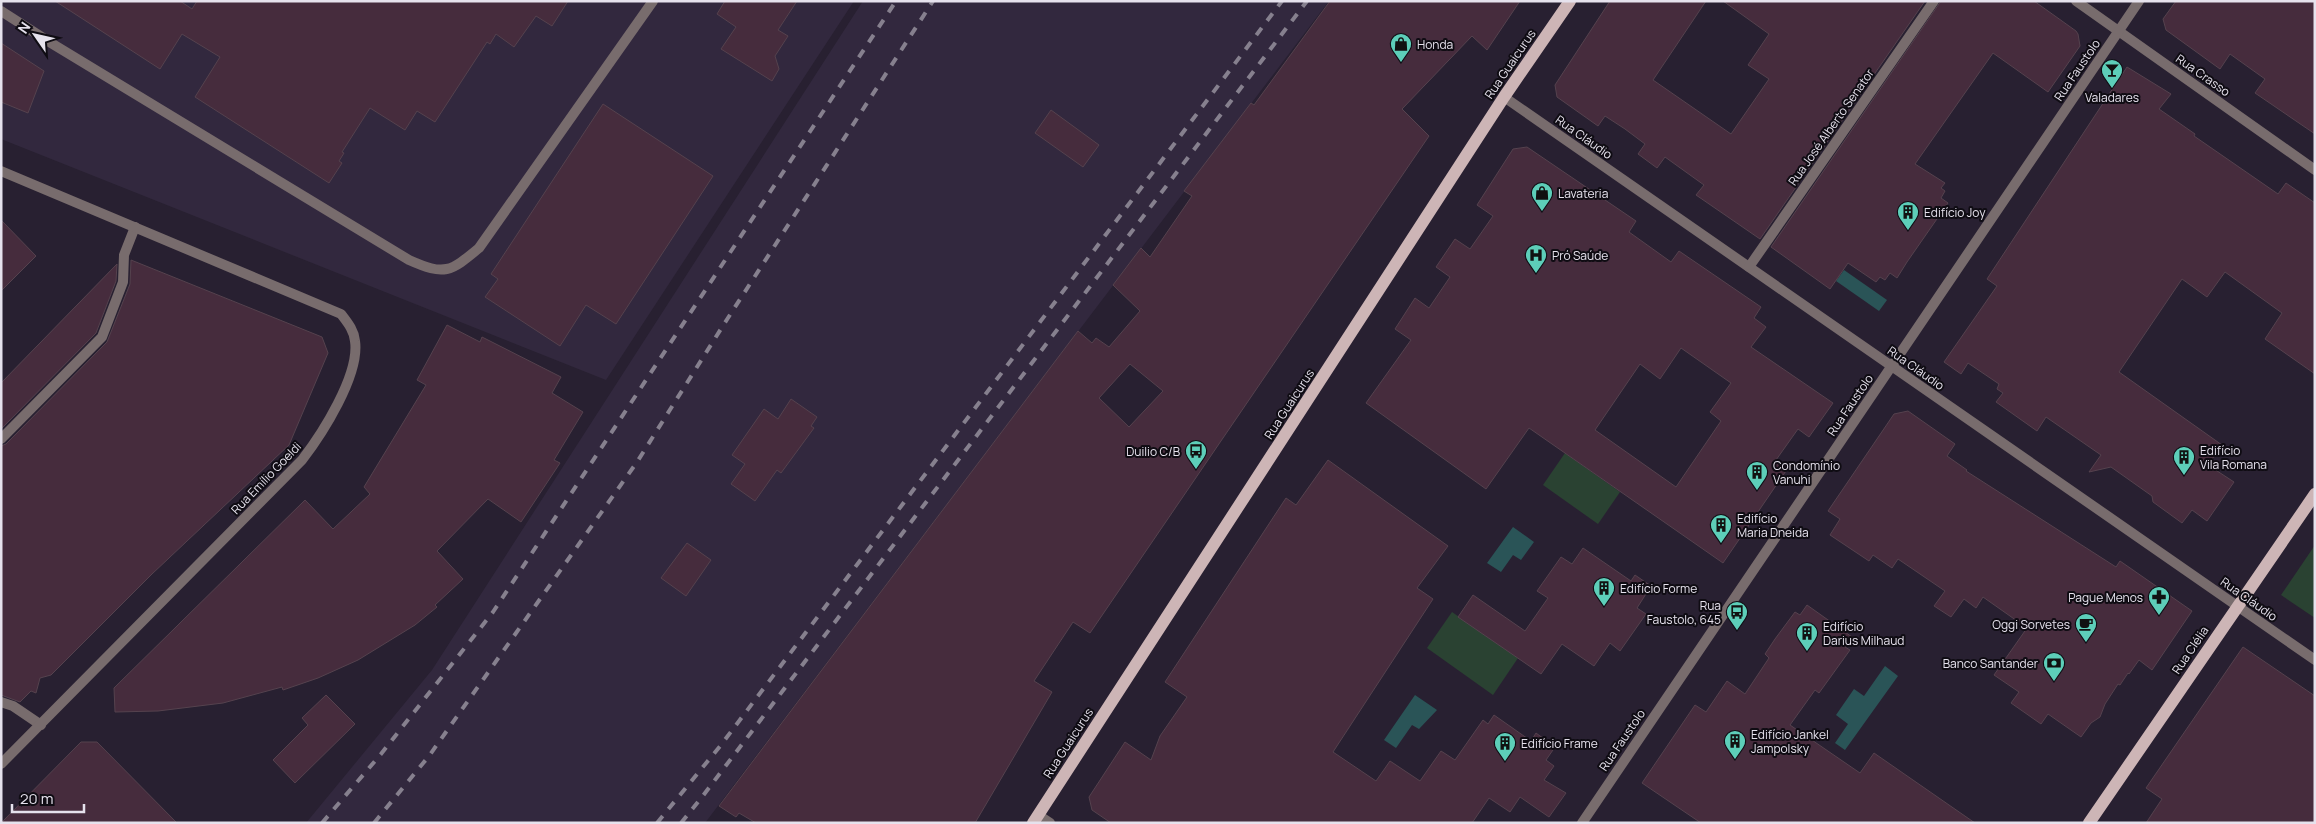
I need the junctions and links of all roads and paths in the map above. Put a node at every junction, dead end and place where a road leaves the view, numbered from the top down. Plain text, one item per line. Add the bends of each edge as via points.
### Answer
1 (653, 1) edge
2 (1570, 1) edge
3 (1934, 1) edge
4 (2076, 1) edge
5 (2139, 1) edge
6 (1, 11) edge
7 (2118, 31) junction
8 (1504, 97) junction
9 (2315, 170) edge
10 (1, 171) edge
11 (135, 227) junction
12 (1749, 266) junction
13 (1891, 366) junction
14 (1, 439) edge
15 (2315, 494) edge
16 (2238, 606) junction
17 (2315, 660) edge
18 (1, 702) edge
19 (41, 726) junction
20 (1, 764) edge
21 (1036, 819) edge
22 (1050, 823) edge
23 (1582, 823) edge
24 (2089, 823) edge

1 - 6 street via 479,248 452,268 432,270 409,260
2 - 8 main road, Rua Guaicurus
3 - 12 street, Rua José Alberto Senator
4 - 7 street, Rua Crasso
5 - 7 street, Rua Faustolo
7 - 9 street, Rua Crasso
7 - 13 street, Rua Faustolo
8 - 12 street, Rua Cláudio
8 - 21 main road, Rua Guaicurus
10 - 11 street, Rua Emílio Goeldi
11 - 14 street via 124,255 124,282 102,337
11 - 19 street, Rua Emílio Goeldi via 341,314 356,341 354,364 334,412 302,460
12 - 13 street, Rua Cláudio
13 - 16 street, Rua Cláudio
13 - 23 street, Rua Faustolo
15 - 16 main road, Rua Clélia
16 - 17 street, Rua Cláudio
16 - 24 main road, Rua Clélia
18 - 19 street via 13,706
19 - 20 street, Rua Emílio Goeldi
21 - 22 street

